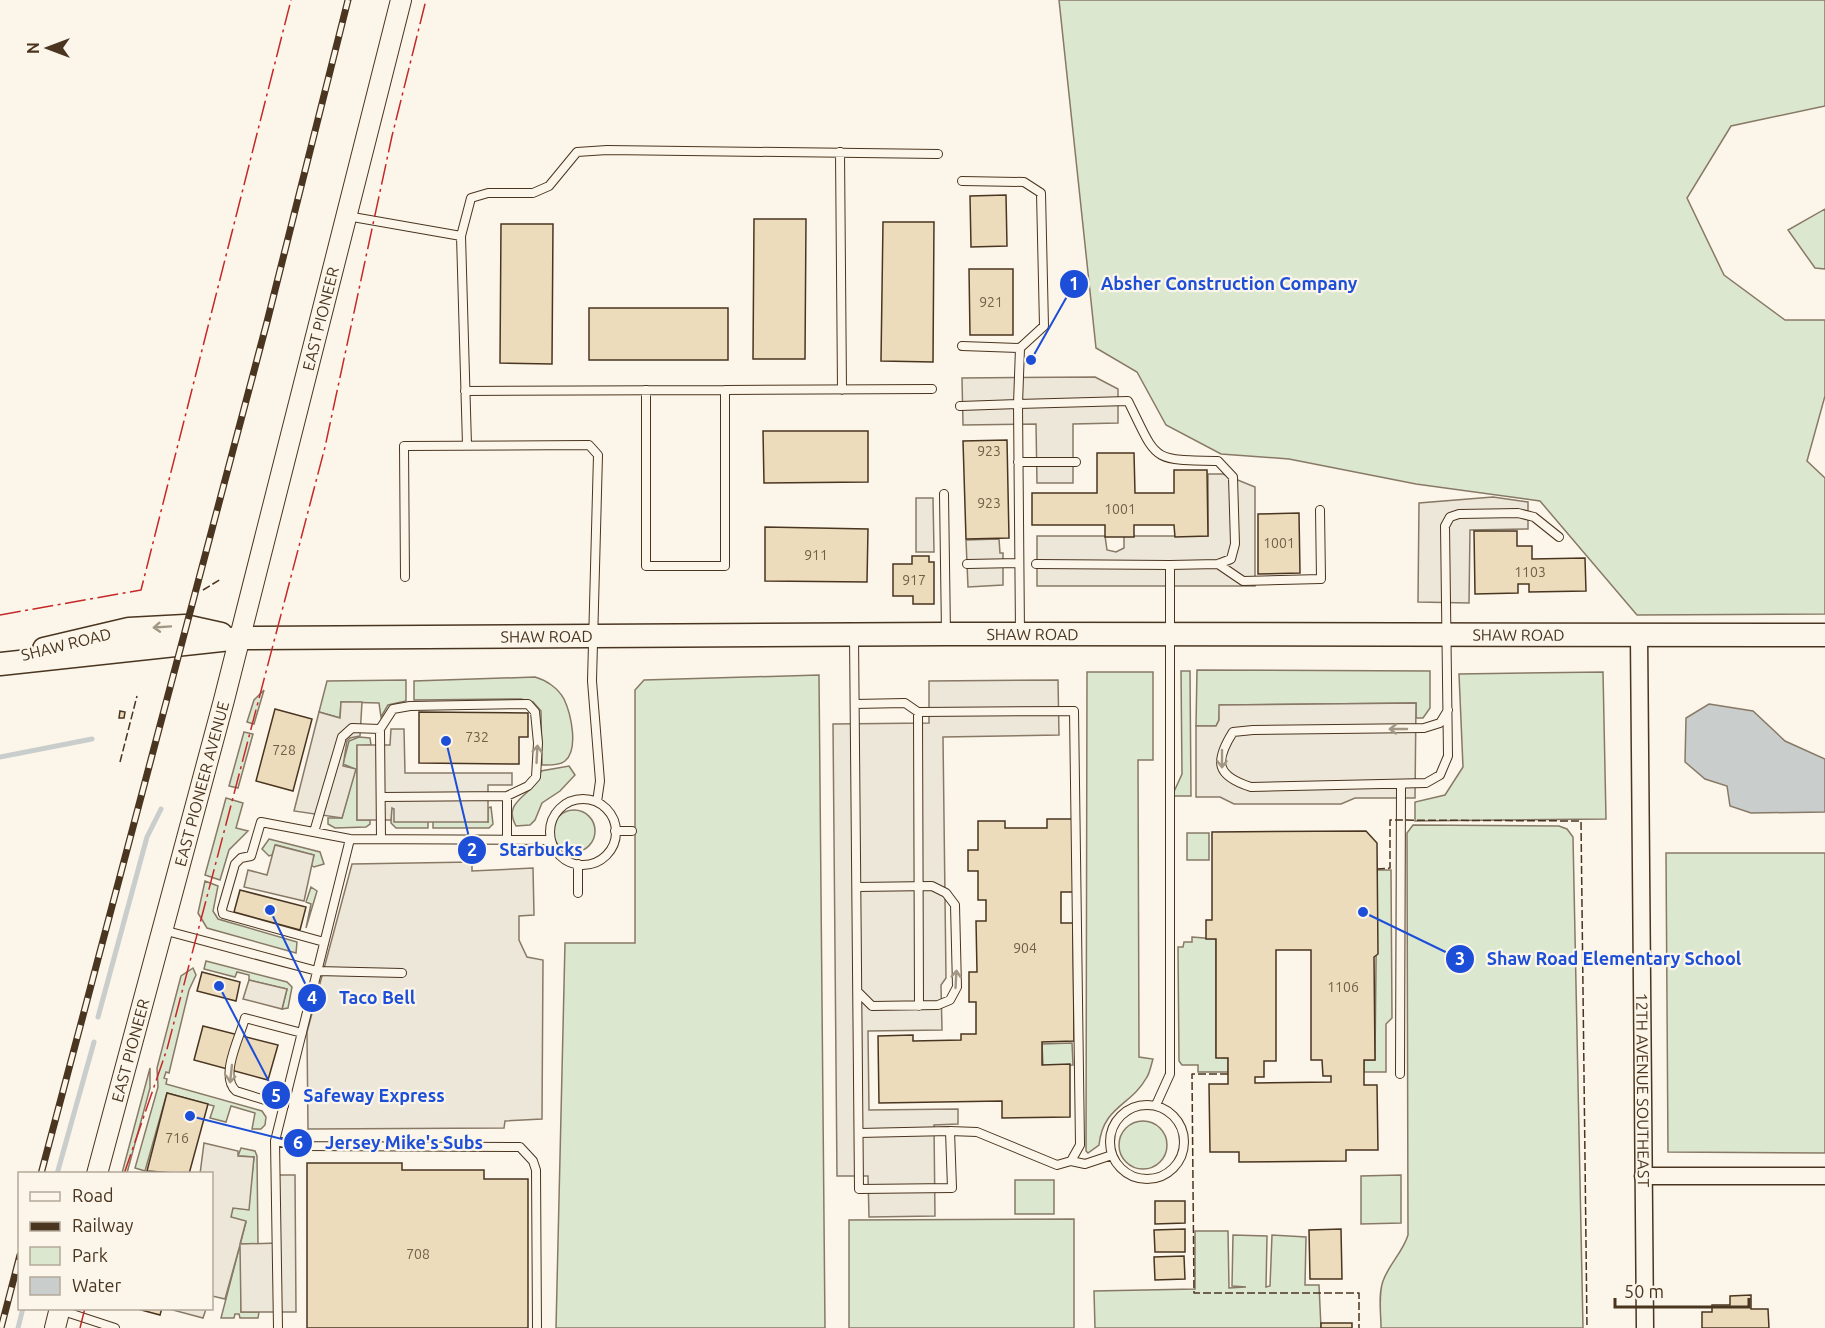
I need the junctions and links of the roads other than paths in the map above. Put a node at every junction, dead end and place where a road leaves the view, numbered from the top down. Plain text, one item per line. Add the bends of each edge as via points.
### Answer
1 (401, 0) edge
2 (840, 152) junction
3 (938, 154) dead end
4 (962, 181) dead end
5 (347, 216) junction
6 (461, 236) junction
7 (962, 346) dead end
8 (1020, 348) junction
9 (932, 389) dead end
10 (646, 390) junction
11 (725, 390) junction
12 (842, 390) junction
13 (465, 391) junction
14 (1018, 404) junction
15 (960, 406) dead end
16 (467, 444) junction
17 (1018, 462) junction
18 (1076, 462) dead end
19 (944, 494) dead end
20 (1320, 510) dead end
21 (1558, 537) dead end
22 (1019, 563) junction
23 (967, 564) dead end
24 (1036, 564) dead end
25 (1218, 564) junction
26 (1170, 565) junction
27 (405, 577) dead end
28 (854, 634) junction
29 (946, 634) junction
30 (1020, 634) junction
31 (1170, 634) junction
32 (1825, 635) edge
33 (592, 636) junction
34 (1446, 636) junction
35 (1639, 636) junction
36 (240, 638) junction
37 (0, 663) edge
38 (855, 704) junction
39 (1448, 710) junction
40 (918, 712) junction
41 (380, 729) junction
42 (1401, 784) junction
43 (507, 796) junction
44 (381, 797) junction
45 (597, 802) junction
46 (615, 831) junction
47 (632, 831) dead end
48 (314, 832) junction
49 (350, 839) junction
50 (381, 839) junction
51 (507, 839) junction
52 (551, 840) junction
53 (578, 864) junction
54 (919, 886) junction
55 (857, 887) junction
56 (579, 893) dead end
57 (163, 930) junction
58 (324, 942) junction
59 (317, 972) junction
60 (402, 973) dead end
61 (858, 992) junction
62 (919, 1006) junction
63 (302, 1033) junction
64 (1400, 1074) dead end
65 (284, 1106) junction
66 (1156, 1106) junction
67 (950, 1131) junction
68 (859, 1133) junction
69 (275, 1141) junction
70 (1112, 1155) junction
71 (1071, 1161) junction
72 (97, 1172) edge
73 (1643, 1176) junction
74 (1825, 1176) edge
75 (59, 1315) edge
76 (115, 1328) edge
77 (278, 1328) edge
78 (537, 1328) edge
79 (1645, 1328) edge

1 - 5 street, EAST PIONEER
2 - 3 lane
2 - 6 lane via 577,152 549,186 533,193 488,193 471,198
2 - 12 lane
4 - 8 lane via 1024,182 1041,193 1044,326
5 - 6 lane
5 - 36 street, EAST PIONEER
6 - 13 lane
7 - 8 lane
8 - 14 lane
9 - 12 lane
10 - 11 lane
10 - 11 lane via 646,566 725,566
10 - 13 lane
11 - 12 lane
13 - 16 lane
14 - 15 lane
14 - 17 lane
14 - 25 lane via 1128,400 1156,454 1169,460 1218,461 1233,477 1235,544 1231,559
16 - 27 lane via 405,446
16 - 33 lane via 589,445 598,455
17 - 18 lane
17 - 22 lane
19 - 29 lane
20 - 25 lane via 1321,579 1243,581
21 - 34 lane via 1534,517 1518,513 1450,517 1445,526
22 - 23 lane
22 - 30 lane
24 - 26 lane
25 - 26 lane
26 - 31 lane
28 - 29 main road, SHAW ROAD
28 - 33 main road, SHAW ROAD
28 - 38 lane
29 - 30 main road, SHAW ROAD
30 - 31 main road, SHAW ROAD
31 - 34 main road, SHAW ROAD
31 - 66 lane via 1170,1074
32 - 35 main road, SHAW ROAD
33 - 36 main road, SHAW ROAD
33 - 45 lane via 600,781
34 - 35 main road, SHAW ROAD
34 - 39 lane
35 - 73 street, 12TH AVENUE SOUTHEAST
36 - 37 main road, SHAW ROAD via 185,626 129,629 76,639
36 - 57 street, EAST PIONEER AVENUE
38 - 40 lane via 905,703
38 - 55 lane
39 - 42 lane via 1448,756 1440,775 1426,783
39 -> 42 lane via 1440,723 1424,728 1233,732 1222,750 1222,769 1230,781 1251,787
40 - 54 lane
40 - 71 lane via 1074,711 1080,1145
43 -> 41 lane via 528,786 536,777 535,712 528,704 416,705 393,709
41 - 44 lane
41 - 48 lane via 352,728 342,737
42 - 64 lane
43 - 44 lane
43 - 51 lane
44 - 50 lane
45 - 46 lane via 612,816
45 - 52 lane via 566,803 552,819
46 - 47 lane
46 - 53 lane via 612,848 605,856
48 - 49 lane
48 - 58 lane via 261,822 251,856 235,864 222,909 227,917
49 - 50 lane
49 - 58 lane
50 - 51 lane
51 - 52 lane
52 - 53 lane via 563,858
53 - 56 lane
54 - 55 lane
54 - 62 lane
62 -> 54 lane via 950,1000 957,987 955,905 946,893 932,886
55 - 61 lane
57 - 59 lane
57 - 72 street, EAST PIONEER
58 - 59 lane
59 - 60 lane
59 - 63 lane
61 - 62 lane via 872,1006
61 - 68 lane
63 - 65 lane
63 -> 65 lane via 245,1018 229,1075 236,1091
65 - 69 lane
66 - 70 lane via 1137,1106 1120,1115 1109,1138
66 - 70 lane via 1177,1120 1183,1132 1185,1145 1175,1167 1160,1177 1143,1180 1122,1170
67 - 68 lane
67 - 68 lane via 952,1188 859,1189
67 - 71 lane via 977,1132 1057,1165
69 - 77 lane
69 - 78 lane via 302,1146 520,1147 536,1170
70 - 71 lane via 1085,1164
73 - 74 street
73 - 79 street, 12TH AVENUE SOUTHEAST
75 - 76 lane

